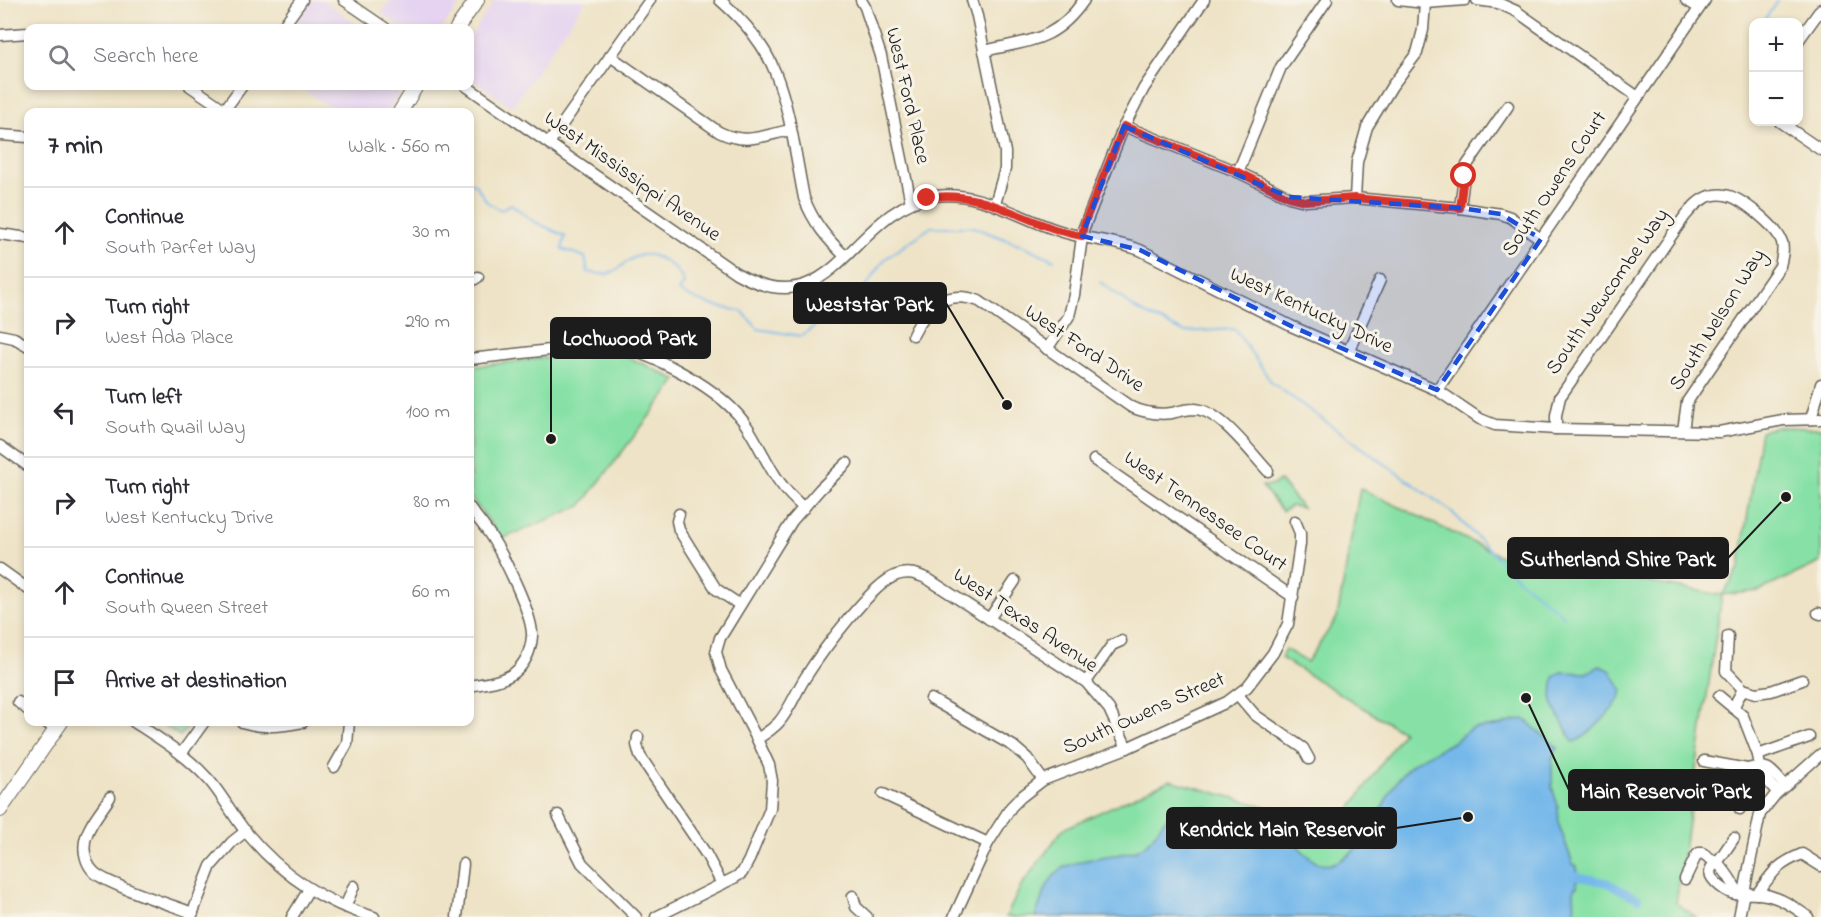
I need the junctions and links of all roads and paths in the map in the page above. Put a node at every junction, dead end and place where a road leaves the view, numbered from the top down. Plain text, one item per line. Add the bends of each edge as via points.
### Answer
1 (302, 0) edge
2 (344, 0) edge
3 (477, 0) edge
4 (650, 0) edge
5 (720, 0) edge
6 (861, 0) edge
7 (972, 0) edge
8 (1084, 0) edge
9 (1204, 0) edge
10 (1327, 0) edge
11 (1398, 0) edge
12 (1465, 0) edge
13 (1477, 0) edge
14 (1686, 0) edge
15 (1425, 3) junction
16 (1702, 4) edge
17 (1821, 9) edge
18 (285, 24) edge
19 (379, 24) edge
20 (460, 24) edge
21 (24, 33) edge
22 (1803, 34) edge
23 (0, 35) edge
24 (984, 51) junction
25 (610, 56) junction
26 (195, 90) edge
27 (239, 90) edge
28 (414, 90) edge
29 (472, 90) edge
30 (1638, 97) junction
31 (1508, 106) dead end
32 (220, 108) edge
33 (228, 108) edge
34 (402, 108) edge
35 (1124, 126) junction
36 (1786, 126) edge
37 (790, 130) junction
38 (0, 135) edge
39 (24, 137) edge
40 (549, 143) junction
41 (1821, 150) edge
42 (1238, 172) junction
43 (1717, 195) joint
44 (1355, 198) junction
45 (911, 203) junction
46 (994, 204) junction
47 (1460, 208) junction
48 (0, 234) edge
49 (1082, 236) junction
50 (24, 237) edge
51 (1541, 239) junction
52 (845, 256) junction
53 (1380, 280) dead end
54 (781, 289) joint
55 (0, 335) edge
56 (913, 335) dead end
57 (24, 344) edge
58 (1047, 348) junction
59 (1349, 351) junction
60 (474, 359) edge
61 (1821, 384) edge
62 (1437, 390) junction
63 (1816, 419) edge
64 (1556, 429) junction
65 (1683, 431) junction
66 (0, 446) edge
67 (1094, 460) dead end
68 (24, 463) edge
69 (848, 463) dead end
70 (1268, 471) dead end
71 (804, 508) junction
72 (474, 513) edge
73 (679, 514) dead end
74 (1295, 521) dead end
75 (0, 569) edge
76 (1015, 581) dead end
77 (24, 586) edge
78 (1293, 597) junction
79 (740, 605) junction
80 (989, 619) junction
81 (1728, 636) dead end
82 (1121, 641) dead end
83 (1802, 680) dead end
84 (1086, 682) junction
85 (474, 685) edge
86 (1743, 689) junction
87 (1238, 695) junction
88 (1719, 696) dead end
89 (931, 699) dead end
90 (18, 702) dead end
91 (24, 707) edge
92 (1733, 708) junction
93 (53, 726) edge
94 (140, 726) edge
95 (201, 726) edge
96 (257, 726) edge
97 (284, 726) edge
98 (348, 726) edge
99 (638, 737) dead end
100 (1809, 737) dead end
101 (757, 739) junction
102 (1127, 748) junction
103 (181, 754) junction
104 (1821, 754) edge
105 (1309, 759) dead end
106 (1760, 760) junction
107 (1704, 761) dead end
108 (334, 766) dead end
109 (1747, 769) junction
110 (1043, 780) junction
111 (1781, 789) junction
112 (884, 794) dead end
113 (110, 797) dead end
114 (1740, 809) dead end
115 (0, 810) edge
116 (558, 815) dead end
117 (246, 831) junction
118 (1734, 838) dead end
119 (988, 843) junction
120 (1717, 863) junction
121 (463, 864) dead end
122 (1821, 866) edge
123 (1685, 879) dead end
124 (722, 884) junction
125 (354, 886) dead end
126 (309, 889) junction
127 (1742, 892) junction
128 (1758, 894) junction
129 (853, 896) dead end
130 (345, 907) junction
131 (192, 915) edge
132 (292, 917) edge
133 (374, 917) edge
134 (458, 917) edge
135 (636, 917) edge
136 (656, 917) edge
137 (867, 917) edge
138 (954, 917) edge
139 (1739, 917) edge
140 (1808, 917) edge

1 - 18 street
2 - 19 street
3 - 20 main road
4 - 25 street
5 - 37 street via 749,29 768,57 783,96
6 - 45 street, West Ford Place via 881,56
7 - 24 street
8 - 24 street via 1064,25 1044,38
9 - 35 street via 1144,87
10 - 42 street via 1281,68
11 - 15 street
12 - 15 street
13 - 30 street via 1516,11
14 - 16 street
15 - 44 street via 1417,53 1367,127 1357,162
16 - 30 street, South Owens Court
17 - 22 street
21 - 23 street
24 - 46 street via 1006,161
25 - 37 street via 733,139
25 - 40 street
26 - 32 street
27 - 33 street
28 - 34 main road
29 - 40 street, West Mississippi Avenue
30 - 51 street, South Owens Court
31 - 47 street via 1467,165
35 - 42 street
35 - 49 street
36 - 41 street
37 - 52 street via 808,209 827,239
38 - 39 street
40 - 54 street, West Mississippi Avenue via 736,273
42 - 44 street via 1272,190 1305,201
43 - 64 street, South Newcombe Way via 1701,200 1684,216 1590,352 1560,397
43 - 65 street, South Nelson Way via 1732,197 1774,227 1783,253 1780,266 1687,402
44 - 47 street
45 - 46 street, West Kentucky Drive via 957,195
45 - 52 street, West Kentucky Drive via 881,222
46 - 49 street, West Kentucky Drive via 1058,231
47 - 51 street via 1510,217
48 - 50 street
49 - 58 street via 1069,316
49 - 59 street, West Kentucky Drive via 1140,250
51 - 62 street, South Owens Court
52 - 54 street, West Kentucky Drive via 814,282
53 - 59 street
55 - 57 street
56 - 58 street, West Ford Drive via 921,319 936,304 945,299 969,298
58 - 70 street, West Ford Drive via 1140,411 1160,414 1192,409 1212,414
59 - 62 street, West Kentucky Drive
60 - 71 street via 603,344 642,355 698,382 737,414 766,464
61 - 63 street
62 - 64 street, West Kentucky Drive via 1495,425
63 - 65 street, West Kentucky Drive via 1783,420 1727,431
64 - 65 street, West Kentucky Drive
66 - 68 street
67 - 78 street, West Tennessee Court
69 - 71 street
71 - 79 street via 792,520
72 - 85 street via 492,538 517,589 532,636 527,657 515,672 503,679
73 - 79 street via 679,530 716,589
74 - 78 street, South Owens Street via 1300,544
75 - 77 street
76 - 80 street
78 - 87 street, South Owens Street via 1286,630 1262,669
79 - 101 street via 716,652 721,670
80 - 84 street, West Texas Avenue
80 - 101 street, West Texas Avenue via 916,574 906,573 887,580 827,644 777,724
81 - 86 street via 1725,671
82 - 84 street via 1112,645
83 - 86 street via 1764,692
84 - 102 street, West Texas Avenue via 1109,709
86 - 92 street
87 - 102 street, South Owens Street
87 - 105 street via 1255,715 1303,748
88 - 92 street
89 - 110 street via 1013,746
90 - 91 street
92 - 106 street via 1743,716
93 - 115 main road
94 - 103 street
95 - 103 street
96 - 97 street
98 - 108 street via 346,744
99 - 124 street via 640,756
100 - 106 street
101 - 124 street via 772,781 770,809 742,873
102 - 110 street, South Owens Street
103 - 117 street via 210,781
104 - 111 street
106 - 109 street
106 - 111 street
107 - 109 street
109 - 114 street
110 - 119 street, South Owens Street via 1011,807
111 - 127 street via 1764,807 1757,823
112 - 119 street
113 - 131 street via 85,839 90,866 101,878
116 - 135 street via 582,863
117 - 126 street via 282,869
117 - 131 street via 211,866
118 - 120 street
119 - 138 street, South Owens Street
120 - 123 street via 1699,853
120 - 127 street via 1712,867 1711,877 1727,891
121 - 134 street
122 - 128 street via 1802,854 1788,860 1774,869
124 - 136 street
125 - 130 street
126 - 130 street
126 - 132 street
127 - 128 street
127 - 139 street
128 - 140 street via 1779,899
129 - 137 street via 856,907
130 - 133 street

